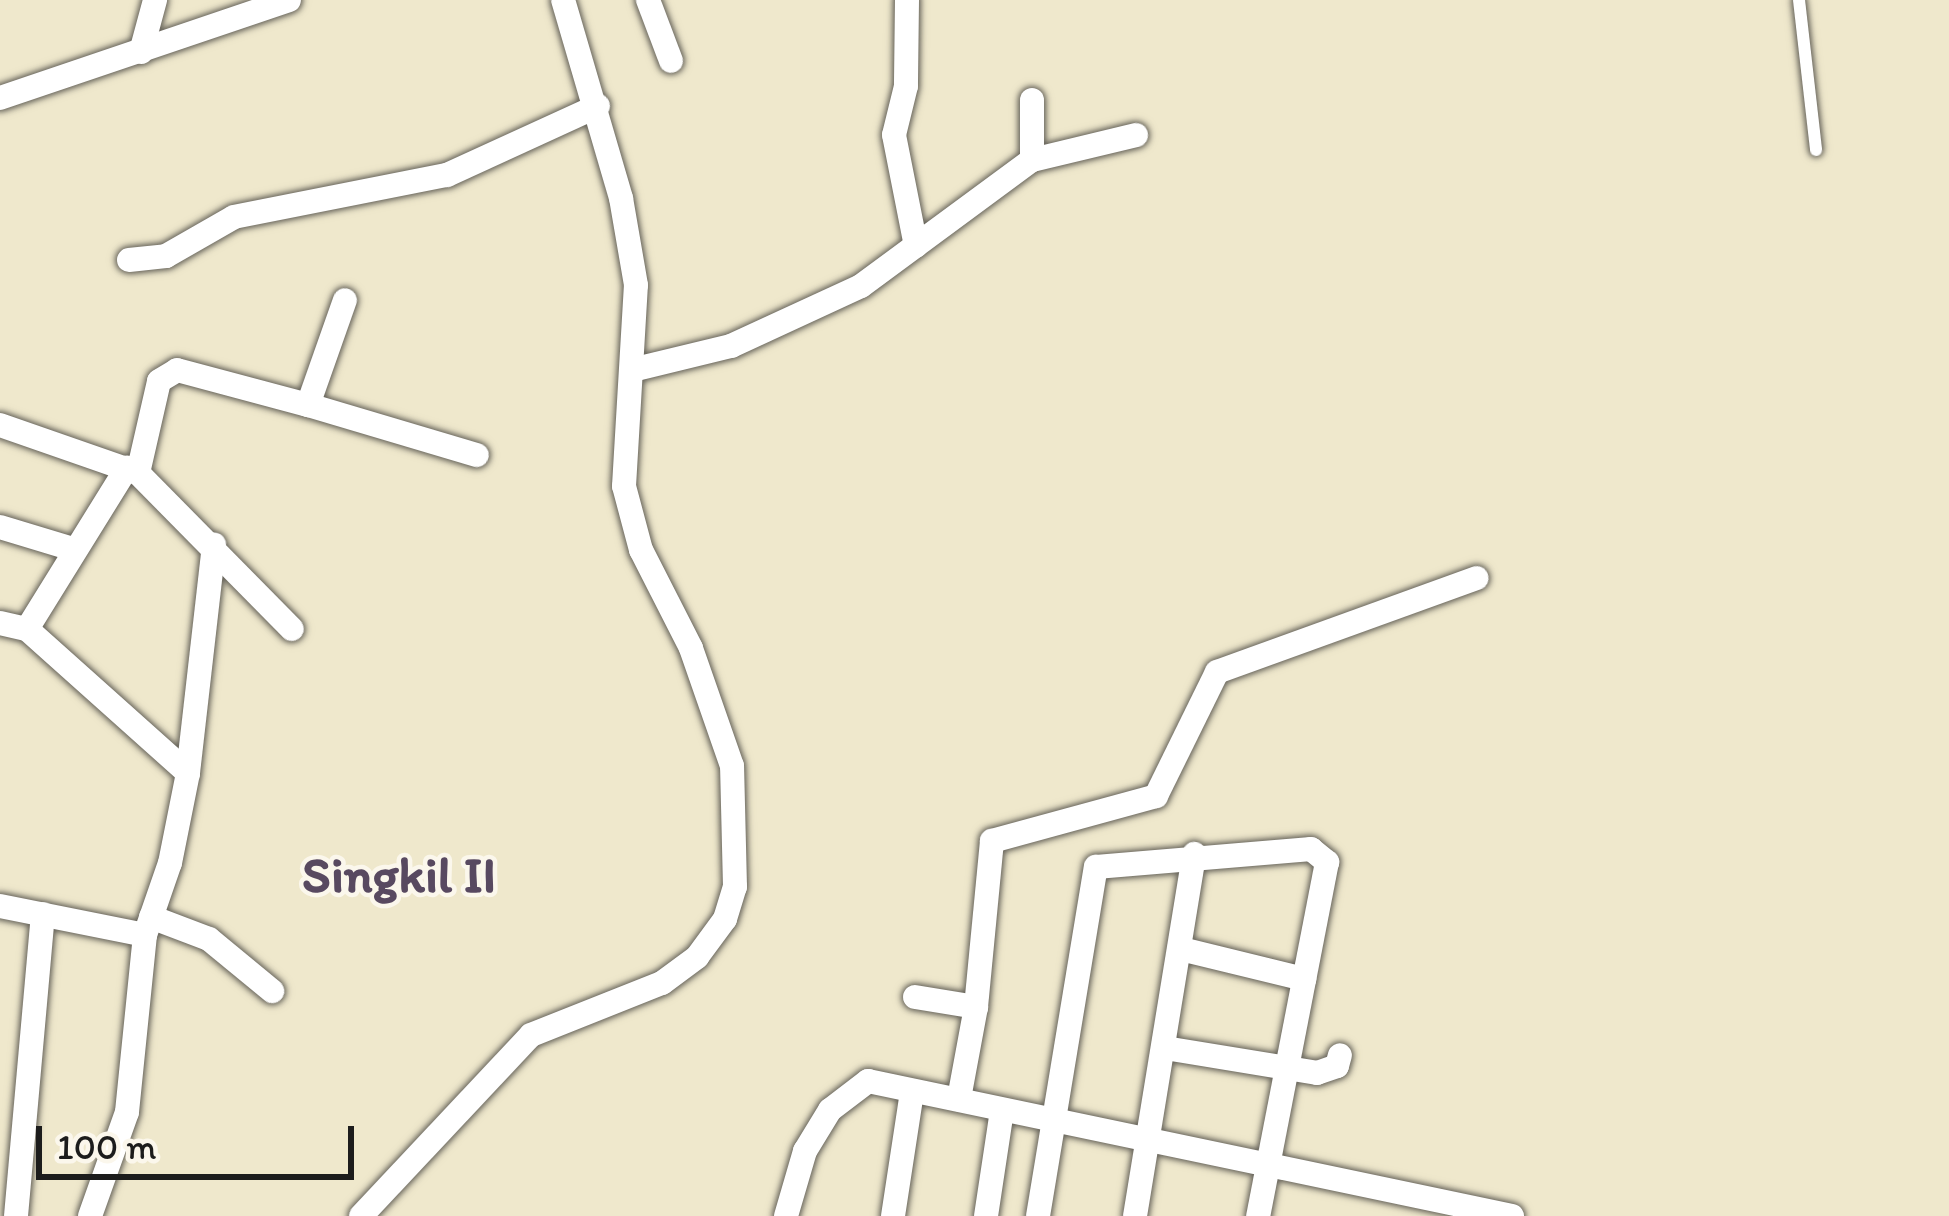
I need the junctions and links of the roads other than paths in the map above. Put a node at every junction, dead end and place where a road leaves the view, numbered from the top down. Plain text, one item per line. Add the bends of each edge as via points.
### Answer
1 (155, 0) edge
2 (289, 0) edge
3 (563, 0) edge
4 (648, 0) edge
5 (907, 0) edge
6 (1799, 0) edge
7 (140, 52) junction
8 (671, 61) dead end
9 (0, 98) edge
10 (1032, 100) dead end
11 (598, 106) junction
12 (1136, 135) dead end
13 (1816, 150) dead end
14 (1032, 160) junction
15 (916, 246) junction
16 (129, 260) dead end
17 (345, 300) dead end
18 (636, 369) junction
19 (308, 405) junction
20 (0, 425) edge
21 (477, 455) dead end
22 (132, 470) junction
23 (0, 526) edge
24 (214, 544) junction
25 (73, 549) junction
26 (1478, 578) dead end
27 (0, 622) edge
28 (27, 629) junction
29 (292, 629) dead end
30 (188, 773) junction
31 (1194, 854) junction
32 (0, 906) edge
33 (43, 914) junction
34 (148, 926) junction
35 (1180, 949) junction
36 (1304, 979) junction
37 (272, 991) dead end
38 (915, 997) dead end
39 (976, 1006) junction
40 (1165, 1048) junction
41 (1340, 1055) dead end
42 (1286, 1070) junction
43 (913, 1092) junction
44 (959, 1099) junction
45 (1002, 1110) junction
46 (1054, 1122) junction
47 (1150, 1139) junction
48 (1268, 1164) junction
49 (16, 1216) edge
50 (90, 1216) edge
51 (361, 1216) edge
52 (786, 1216) edge
53 (893, 1216) edge
54 (986, 1216) edge
55 (1038, 1216) edge
56 (1135, 1216) edge
57 (1258, 1216) edge
58 (1512, 1216) edge

1 - 7 street
2 - 7 street
3 - 11 street
4 - 8 street
5 - 15 street via 906,86 894,135
6 - 13 lane
7 - 9 street
10 - 14 street
11 - 16 street via 447,175 234,218 166,256
11 - 18 street via 636,285
12 - 14 street
14 - 15 street
15 - 18 street via 791,323
17 - 19 street
18 - 51 street via 625,454 631,519 706,686 732,766 739,859 725,919 698,957 662,983 531,1035
19 - 21 street
19 - 22 street via 177,370 159,380
20 - 22 street
22 - 24 street
22 - 25 street
23 - 25 street
24 - 29 street
24 - 30 street
25 - 28 street
26 - 39 street via 1217,672 1156,796 992,841
27 - 28 street
28 - 30 street
30 - 34 street
31 - 35 street
31 - 36 street via 1322,853 1327,862
31 - 46 street via 1096,867
32 - 33 street
33 - 34 street
33 - 49 street
34 - 37 street via 200,934
34 - 50 street via 128,1112
35 - 36 street
35 - 40 street
36 - 42 street
38 - 39 street
39 - 44 street
40 - 42 street
40 - 47 street
41 - 42 street via 1330,1071
42 - 48 street
43 - 44 street
43 - 52 street via 868,1081 844,1095 805,1151
43 - 53 street
44 - 45 street
45 - 46 street
45 - 54 street
46 - 47 street
46 - 55 street
47 - 48 street
47 - 56 street
48 - 57 street
48 - 58 street

